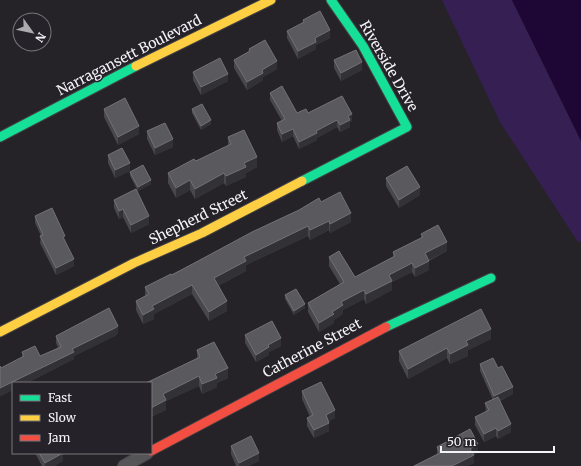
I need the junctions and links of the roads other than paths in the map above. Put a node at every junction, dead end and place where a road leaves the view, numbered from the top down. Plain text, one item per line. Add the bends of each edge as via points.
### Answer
1 (271, 0) edge
2 (331, 0) edge
3 (407, 127) joint
4 (0, 137) edge
5 (491, 278) dead end
6 (0, 332) edge
7 (152, 450) edge
8 (145, 454) edge
9 (124, 466) edge

1 - 4 street, Narragansett Boulevard via 157,55
2 - 3 street, Riverside Drive via 378,70
3 - 6 street, Shepherd Street via 202,233 134,263
5 - 7 street, Catherine Street via 374,333
8 - 9 street

